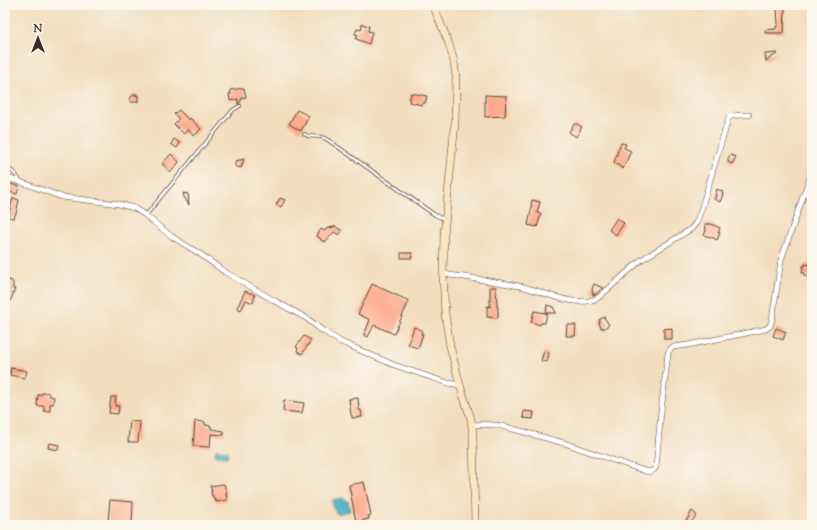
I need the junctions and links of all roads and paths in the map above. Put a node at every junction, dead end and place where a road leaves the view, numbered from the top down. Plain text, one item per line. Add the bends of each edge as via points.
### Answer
1 (433, 5) edge
2 (240, 106) dead end
3 (749, 115) dead end
4 (304, 134) dead end
5 (5, 165) edge
6 (812, 171) edge
7 (5, 178) edge
8 (20, 182) junction
9 (145, 215) junction
10 (446, 219) junction
11 (442, 273) junction
12 (460, 385) junction
13 (472, 425) junction
14 (5, 520) edge
15 (8, 525) edge
16 (475, 525) edge

1 - 10 main road via 449,44 456,77 455,123
2 - 9 lane via 233,110
3 - 11 street via 729,117 696,224 641,260 598,298 587,302 565,300 521,287
4 - 10 lane via 328,140 435,215
5 - 8 lane
6 - 13 street via 781,260 770,326 766,329 673,347 668,352 654,470 645,471 506,426
7 - 8 street
8 - 9 street via 62,197 119,204 134,208
9 - 12 street via 171,236 225,272 306,318 342,342 394,364
10 - 11 main road
11 - 12 main road via 444,314
12 - 13 main road
13 - 16 main road
14 - 15 street

